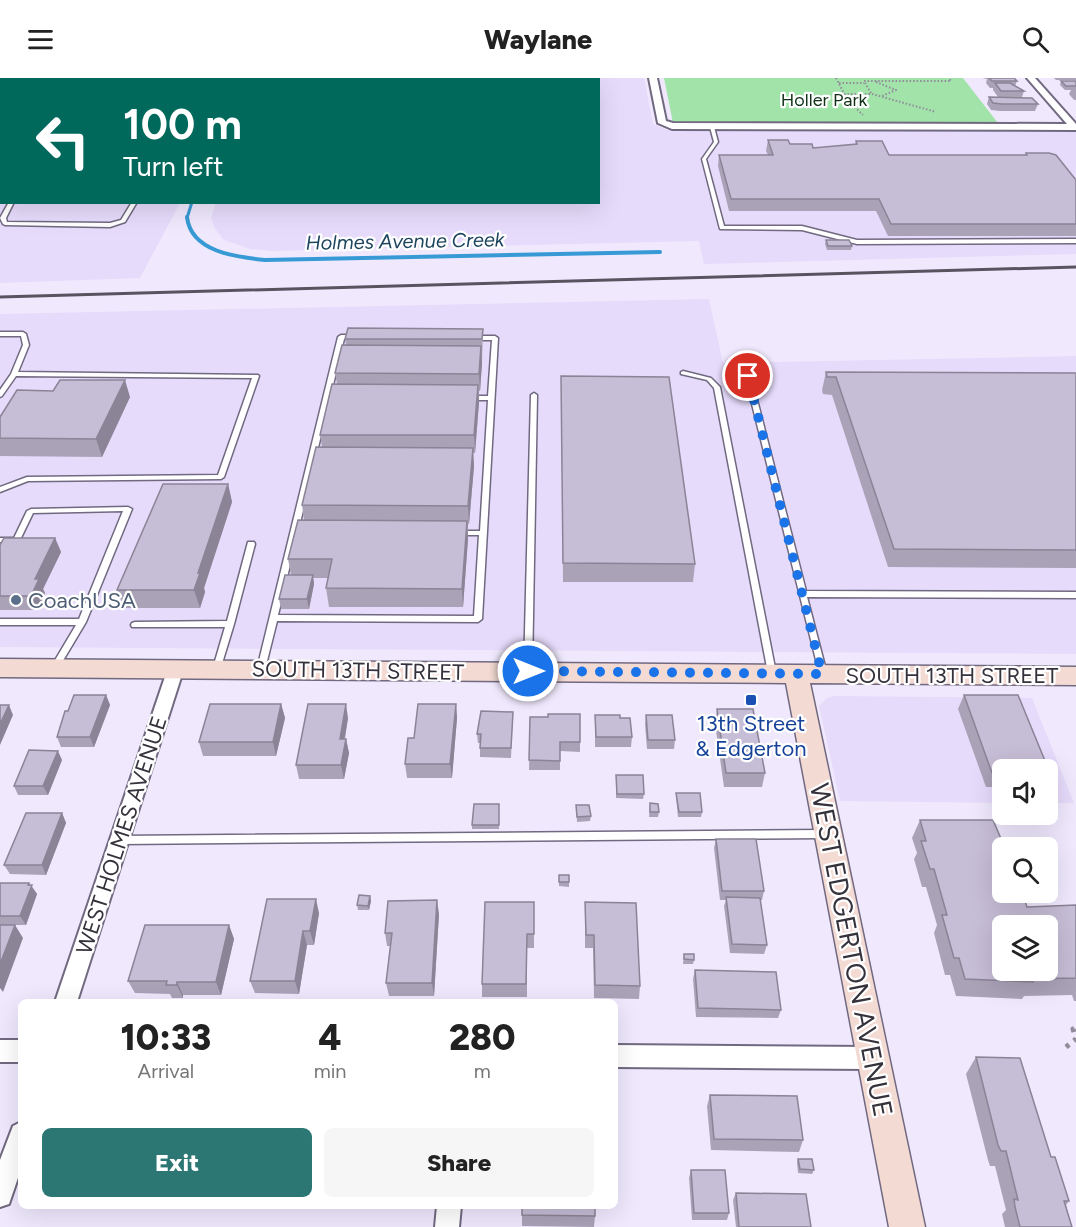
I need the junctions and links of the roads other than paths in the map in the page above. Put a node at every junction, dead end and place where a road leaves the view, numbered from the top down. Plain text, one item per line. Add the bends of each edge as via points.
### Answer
1 (653, 78) edge
2 (1031, 78) edge
3 (712, 127) junction
4 (1075, 127) edge
5 (11, 204) edge
6 (134, 204) edge
7 (1076, 241) edge
8 (0, 334) edge
9 (365, 338) edge
10 (460, 338) edge
11 (336, 358) junction
12 (347, 358) edge
13 (483, 359) edge
14 (494, 359) junction
15 (683, 373) dead end
16 (14, 374) junction
17 (748, 376) dead end
18 (0, 395) edge
19 (534, 395) dead end
20 (326, 397) junction
21 (338, 397) edge
22 (456, 398) edge
23 (491, 398) junction
24 (312, 460) junction
25 (323, 460) edge
26 (476, 461) dead end
27 (487, 461) junction
28 (2, 490) edge
29 (0, 499) edge
30 (294, 533) junction
31 (306, 533) edge
32 (447, 533) edge
33 (483, 533) junction
34 (0, 540) edge
35 (251, 544) dead end
36 (803, 594) junction
37 (1076, 595) edge
38 (273, 618) junction
39 (0, 622) edge
40 (82, 622) junction
41 (230, 624) junction
42 (135, 625) dead end
43 (0, 668) edge
44 (55, 668) junction
45 (176, 669) junction
46 (218, 669) junction
47 (261, 669) junction
48 (528, 671) junction
49 (797, 673) junction
50 (1076, 676) edge
51 (828, 834) junction
52 (120, 840) junction
53 (67, 999) edge
54 (0, 1050) edge
55 (18, 1051) edge
56 (618, 1056) edge
57 (871, 1058) junction
58 (18, 1143) edge
59 (0, 1196) edge
60 (449, 1209) edge
61 (447, 1227) edge
62 (907, 1227) edge

1 - 3 street via 662,123
2 - 4 street
3 - 4 street
3 - 7 lane via 716,142 705,159 722,228 802,228 857,242
5 - 6 lane via 3,218 5,223 110,225 123,221
8 - 16 lane via 23,334 26,345
9 - 11 lane via 341,337
10 - 14 lane via 495,338
11 - 12 lane
11 - 20 lane
13 - 14 lane
14 - 23 lane
15 - 49 lane via 709,379 717,387
16 - 18 lane
16 - 28 lane via 256,376 221,477 27,479
17 - 36 lane
19 - 48 lane
20 - 21 lane
20 - 24 lane
22 - 23 lane
23 - 27 lane
24 - 25 lane
24 - 30 lane
26 - 27 lane
27 - 33 lane
28 - 29 lane
30 - 31 lane
30 - 38 lane
32 - 33 lane
33 - 38 lane via 478,619
34 - 40 lane via 16,540 31,511 128,509
35 - 41 lane
36 - 37 lane
36 - 49 lane
38 - 47 lane
39 - 40 lane
40 - 44 lane
41 - 42 lane
41 - 46 lane
43 - 44 street, SOUTH 13TH STREET
44 - 45 street, SOUTH 13TH STREET
45 - 46 street, SOUTH 13TH STREET
45 - 52 street, WEST HOLMES AVENUE
46 - 47 street, SOUTH 13TH STREET
47 - 48 street, SOUTH 13TH STREET
48 - 49 street, SOUTH 13TH STREET
49 - 50 street, SOUTH 13TH STREET
49 - 51 street, WEST EDGERTON AVENUE
51 - 52 lane
51 - 57 street, WEST EDGERTON AVENUE
52 - 53 street, WEST HOLMES AVENUE
54 - 55 street
56 - 57 street
57 - 62 street, WEST EDGERTON AVENUE
58 - 59 street
60 - 61 street

